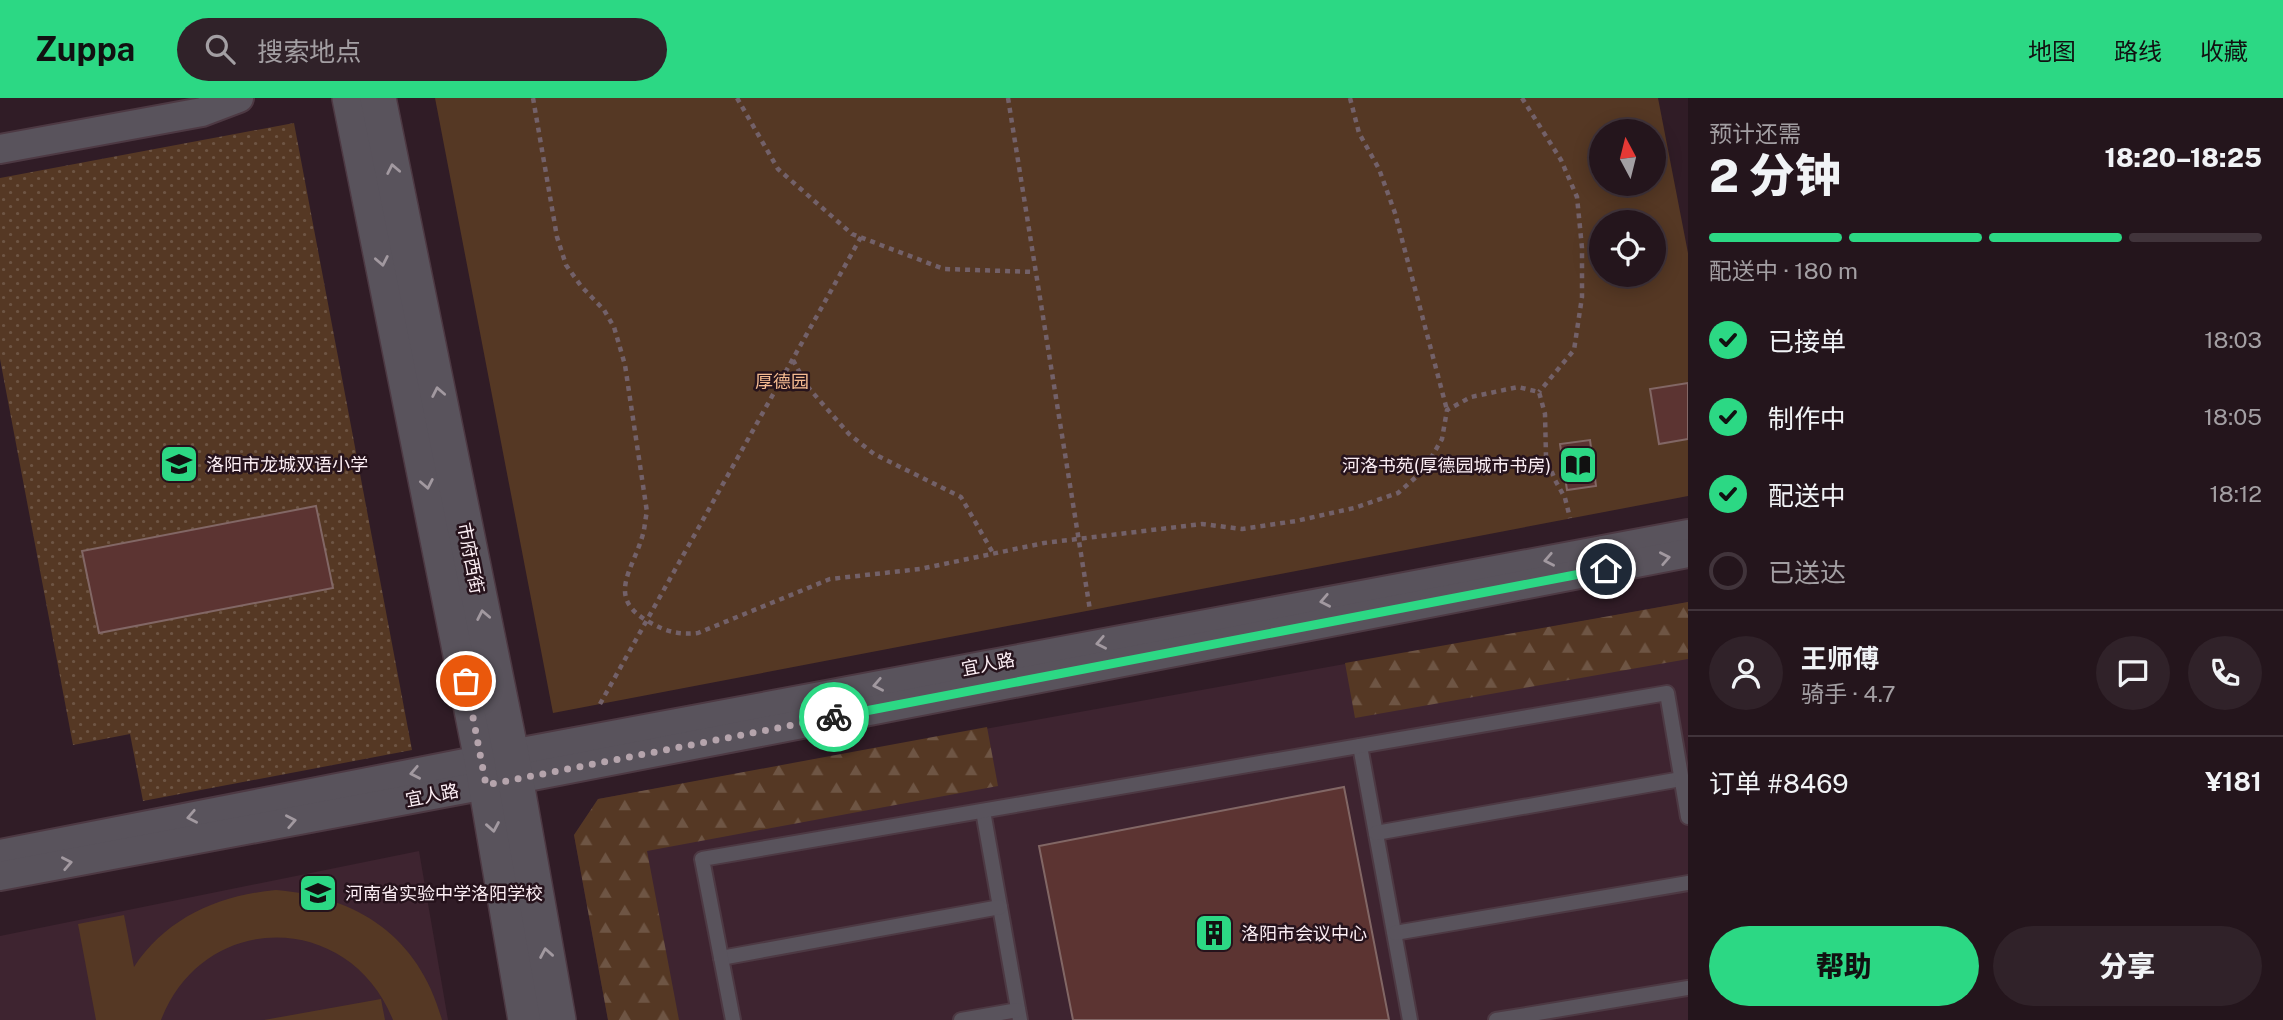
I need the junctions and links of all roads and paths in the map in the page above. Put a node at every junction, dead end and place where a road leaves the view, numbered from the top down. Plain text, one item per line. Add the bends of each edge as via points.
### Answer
1 (239, 98) edge
2 (350, 98) edge
3 (378, 98) edge
4 (533, 98) edge
5 (737, 98) edge
6 (1008, 98) edge
7 (1350, 98) edge
8 (1522, 98) edge
9 (0, 149) edge
10 (861, 237) junction
11 (1035, 272) junction
12 (793, 359) junction
13 (1539, 392) junction
14 (1447, 410) junction
15 (1570, 518) dead end
16 (1688, 534) edge
17 (1079, 539) junction
18 (1688, 553) edge
19 (993, 554) junction
20 (1090, 610) dead end
21 (646, 621) junction
22 (600, 704) dead end
23 (1360, 746) junction
24 (499, 769) junction
25 (1682, 779) junction
26 (984, 811) junction
27 (1688, 817) edge
28 (1376, 833) junction
29 (0, 854) edge
30 (0, 876) edge
31 (1688, 883) edge
32 (1000, 907) junction
33 (1395, 933) junction
34 (721, 958) junction
35 (1688, 988) edge
36 (1019, 1015) edge
37 (526, 1020) edge
38 (558, 1020) edge
39 (733, 1020) edge
40 (961, 1020) edge
41 (1410, 1020) edge
42 (1496, 1020) edge

1 - 9 street via 202,112
2 -> 24 street, 市府西街
24 -> 3 street, 市府西街
4 - 21 path via 566,265 604,310 625,365 647,512 623,584 628,606
5 - 10 path via 778,170
6 - 11 path
7 - 14 path via 1359,133 1395,213
8 - 13 path via 1561,160 1577,197 1583,247 1574,350
10 - 11 path via 944,269
10 - 12 path
11 - 17 path
12 - 19 path via 827,410 874,454 961,497
12 - 21 path
13 - 14 path via 1518,387 1471,397
13 - 15 path via 1545,414 1546,457
14 - 17 path via 1442,439 1424,470 1398,493 1354,508 1242,529 1202,524
16 -> 24 street, 宜人路
17 - 19 path
17 - 20 path
24 -> 18 street, 宜人路
19 - 21 path via 920,569 830,579 698,632 664,631
21 - 22 path
23 - 25 lane via 1667,693
23 - 26 lane
23 - 28 lane
24 -> 29 street, 宜人路
30 -> 24 street, 宜人路
24 -> 37 street, 市府西街
38 -> 24 street, 市府西街
25 - 27 lane
25 - 28 lane
26 - 32 lane
26 - 34 lane via 702,859
28 - 33 lane
31 - 33 lane
32 - 34 lane
32 - 36 lane
33 - 41 lane
34 - 39 lane
35 - 42 lane
36 - 40 lane

